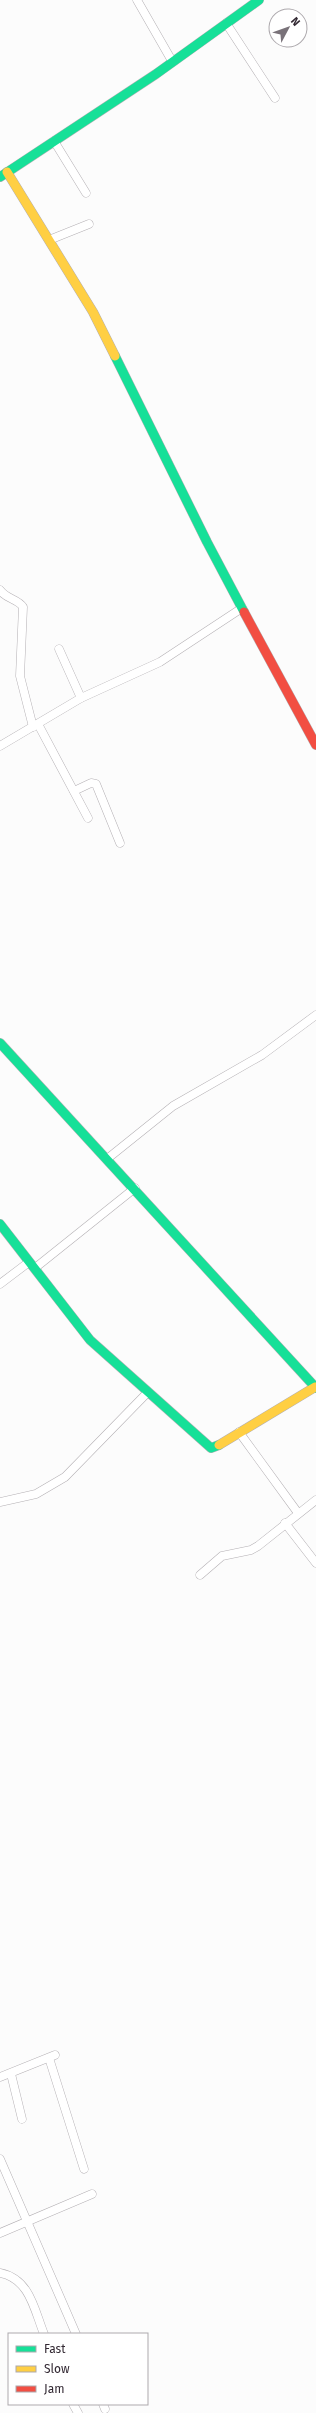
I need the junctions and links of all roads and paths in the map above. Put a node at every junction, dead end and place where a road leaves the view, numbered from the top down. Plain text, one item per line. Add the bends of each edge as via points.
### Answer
1 (138, 0) edge
2 (258, 0) edge
3 (226, 23) junction
4 (172, 61) junction
5 (275, 98) dead end
6 (54, 141) junction
7 (4, 174) edge
8 (86, 193) dead end
9 (89, 224) dead end
10 (50, 240) junction
11 (0, 590) edge
12 (242, 608) junction
13 (59, 649) dead end
14 (81, 698) junction
15 (36, 725) junction
16 (316, 745) edge
17 (0, 746) edge
18 (74, 791) junction
19 (88, 818) dead end
20 (120, 843) dead end
21 (316, 1015) edge
22 (0, 1043) edge
23 (107, 1159) junction
24 (135, 1188) junction
25 (0, 1224) edge
26 (32, 1265) junction
27 (0, 1284) edge
28 (316, 1388) edge
29 (147, 1393) junction
30 (239, 1432) junction
31 (316, 1500) edge
32 (0, 1502) edge
33 (298, 1513) junction
34 (285, 1523) junction
35 (316, 1563) edge
36 (200, 1575) dead end
37 (10, 2074) junction
38 (0, 2077) edge
39 (22, 2119) dead end
40 (0, 2159) edge
41 (84, 2169) dead end
42 (92, 2194) dead end
43 (27, 2221) junction
44 (0, 2233) edge
45 (0, 2273) edge
46 (44, 2333) edge
47 (76, 2333) edge

1 - 4 street
2 - 3 street
3 - 4 street
3 - 5 street
4 - 6 street
6 - 7 street
6 - 8 street
7 - 10 street
9 - 10 street
10 - 12 street via 93,312
11 - 15 street via 6,597 23,607 20,676
12 - 14 street via 160,662
12 - 16 street
13 - 14 street
14 - 15 street
15 - 17 street
15 - 18 street
18 - 19 street
18 - 20 street via 92,783 96,784
21 - 23 street via 262,1055 173,1106
22 - 23 street
23 - 24 street
24 - 26 street
24 - 28 street
25 - 26 street
26 - 27 street
26 - 29 street via 90,1340
28 - 30 street
29 - 30 street via 211,1448
29 - 32 street via 65,1477 36,1494
30 - 33 street
31 - 33 street
33 - 34 street
34 - 35 street
34 - 36 street via 258,1546 222,1556
37 - 38 street
37 - 39 street
37 - 41 street via 52,2057
40 - 43 street
42 - 43 street
43 - 44 street
43 - 47 street
45 - 46 street via 13,2276 24,2287

